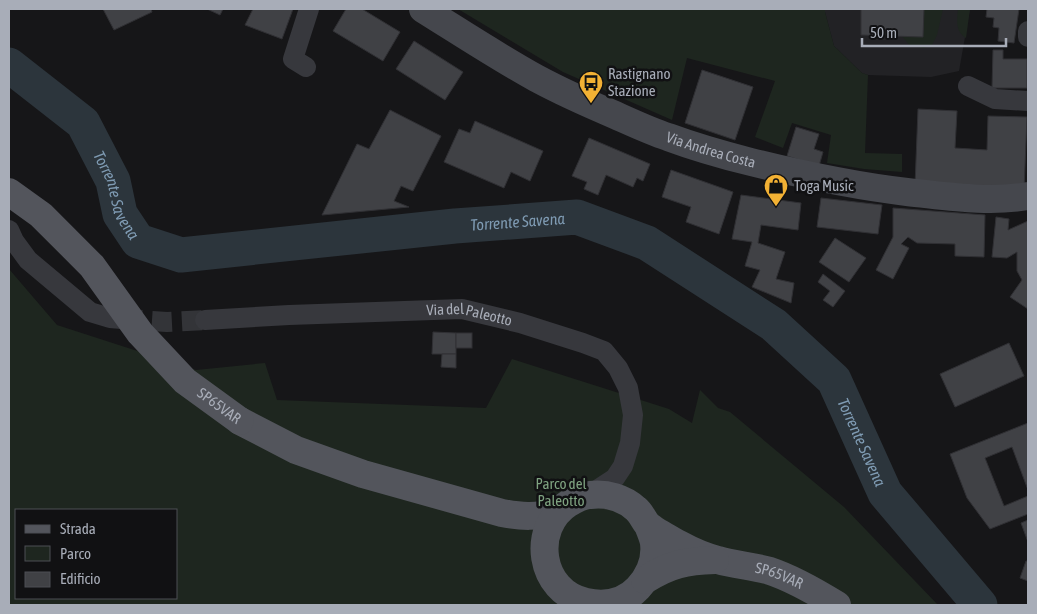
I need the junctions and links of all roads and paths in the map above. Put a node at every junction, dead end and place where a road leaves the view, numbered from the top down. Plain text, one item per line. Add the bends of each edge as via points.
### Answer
1 (310, 9) edge
2 (423, 9) edge
3 (1028, 31) edge
4 (1028, 37) edge
5 (306, 67) dead end
6 (968, 86) dead end
7 (1028, 102) edge
8 (9, 192) edge
9 (1028, 196) edge
10 (9, 230) edge
11 (122, 319) tunnel mouth
12 (205, 320) tunnel mouth
13 (623, 466) junction
14 (589, 495) junction
15 (557, 512) junction
16 (502, 513) junction
17 (643, 517) junction
18 (544, 558) junction
19 (717, 560) junction
20 (646, 580) junction
21 (837, 605) edge

1 - 5 street via 293,60
2 - 9 main road, Via Andrea Costa via 536,78 634,123 713,152 787,171 892,190 994,199
3 - 4 street
6 - 7 street via 995,99
8 - 16 main road, SP65VAR, bridge via 42,215 92,266 140,333 185,381 240,421 296,450 363,474
10 - 11 street via 28,260 90,312
12 - 13 street, Via del Paleotto via 462,309 583,343 604,351 628,388 633,415
13 - 14 street, Via del Paleotto via 614,478
13 - 17 street, Via del Paleotto via 628,491
14 - 15 main road via 575,499
14 - 17 main road via 603,494 621,499
15 - 16 main road via 542,516
15 - 18 main road via 544,539
16 - 18 main road via 527,533
17 - 19 main road via 681,545
17 - 20 main road via 654,543 653,562
18 - 20 main road via 550,576 562,591 578,601 597,605 616,602 633,594
19 - 20 main road via 673,566
19 - 21 main road, SP65VAR via 770,572 806,586

